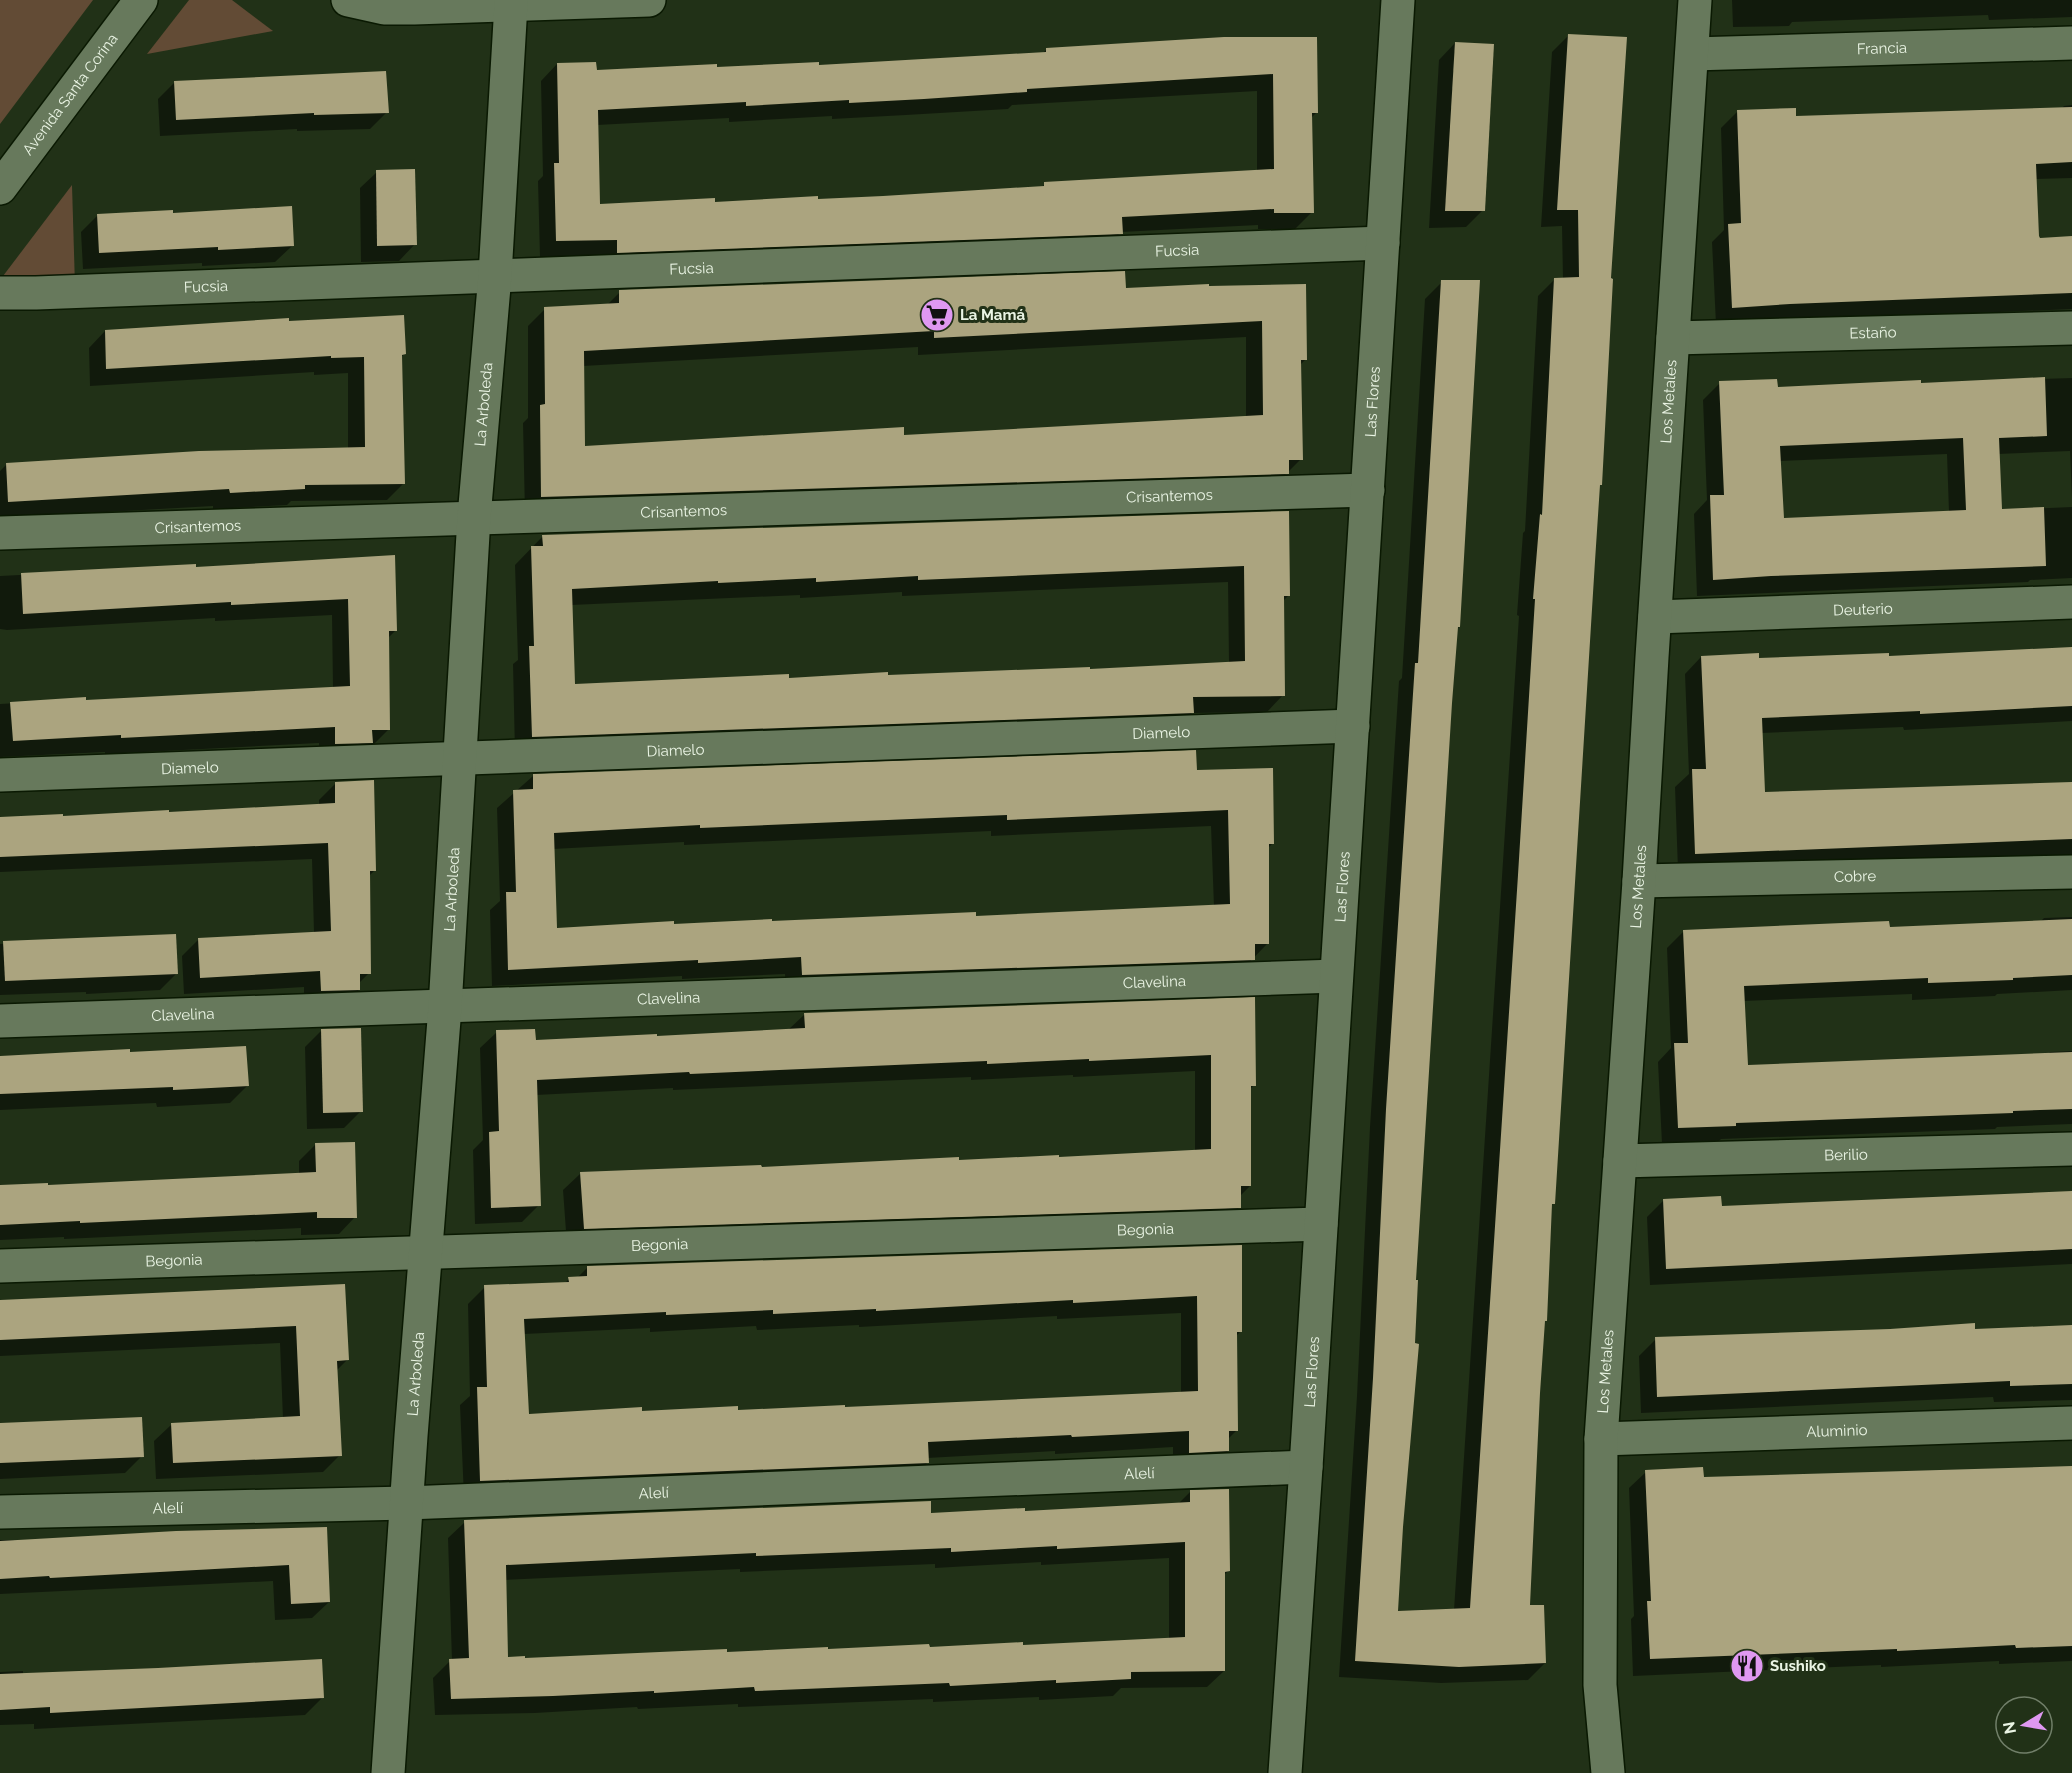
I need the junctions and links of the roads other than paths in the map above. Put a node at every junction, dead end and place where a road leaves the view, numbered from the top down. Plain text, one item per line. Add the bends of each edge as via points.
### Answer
1 (141, 0) edge
2 (348, 0) edge
3 (649, 0) edge
4 (1398, 0) edge
5 (1695, 0) edge
6 (511, 4) junction
7 (2072, 43) edge
8 (1692, 54) junction
9 (0, 188) edge
10 (1383, 243) junction
11 (495, 275) junction
12 (0, 293) edge
13 (2072, 328) edge
14 (1673, 338) junction
15 (1368, 490) junction
16 (474, 517) junction
17 (0, 533) edge
18 (2072, 602) edge
19 (1655, 617) junction
20 (1353, 726) junction
21 (458, 757) junction
22 (0, 775) edge
23 (2072, 872) edge
24 (1639, 881) junction
25 (1336, 976) junction
26 (445, 1007) junction
27 (0, 1021) edge
28 (2072, 1149) edge
29 (1620, 1161) junction
30 (1321, 1224) junction
31 (426, 1253) junction
32 (0, 1266) edge
33 (2072, 1423) edge
34 (1600, 1439) junction
35 (1306, 1467) junction
36 (407, 1503) junction
37 (0, 1512) edge
38 (388, 1773) edge
39 (1285, 1773) edge
40 (1608, 1773) edge

1 - 9 street, Avenida Santa Corina
2 - 6 street via 384,8
3 - 6 street
4 - 10 street, Las Flores
5 - 8 street, Los Metales
6 - 11 street, La Arboleda
7 - 8 street, Francia
8 - 14 street, Los Metales
10 - 11 street, Fucsia
10 - 15 street, Las Flores
11 - 12 street, Fucsia
11 - 16 street, La Arboleda
13 - 14 street, Estaño
14 - 19 street, Los Metales
15 - 16 street, Crisantemos
15 - 20 street, Las Flores
16 - 17 street, Crisantemos
16 - 21 street, La Arboleda
18 - 19 street, Deuterio
19 - 24 street, Los Metales
20 - 21 street, Diamelo
20 - 25 street, Las Flores
21 - 22 street, Diamelo
21 - 26 street, La Arboleda
23 - 24 street, Cobre
24 - 29 street, Los Metales
25 - 26 street, Clavelina
25 - 30 street, Las Flores
26 - 27 street, Clavelina
26 - 31 street, La Arboleda
28 - 29 street, Berilio
29 - 34 street, Los Metales
30 - 31 street, Begonia
30 - 35 street, Las Flores
31 - 32 street, Begonia
31 - 36 street, La Arboleda
33 - 34 street, Aluminio
34 - 40 street, Los Metales via 1600,1685
35 - 36 street, Alelí
35 - 39 street, Las Flores
36 - 37 street, Alelí
36 - 38 street, La Arboleda

